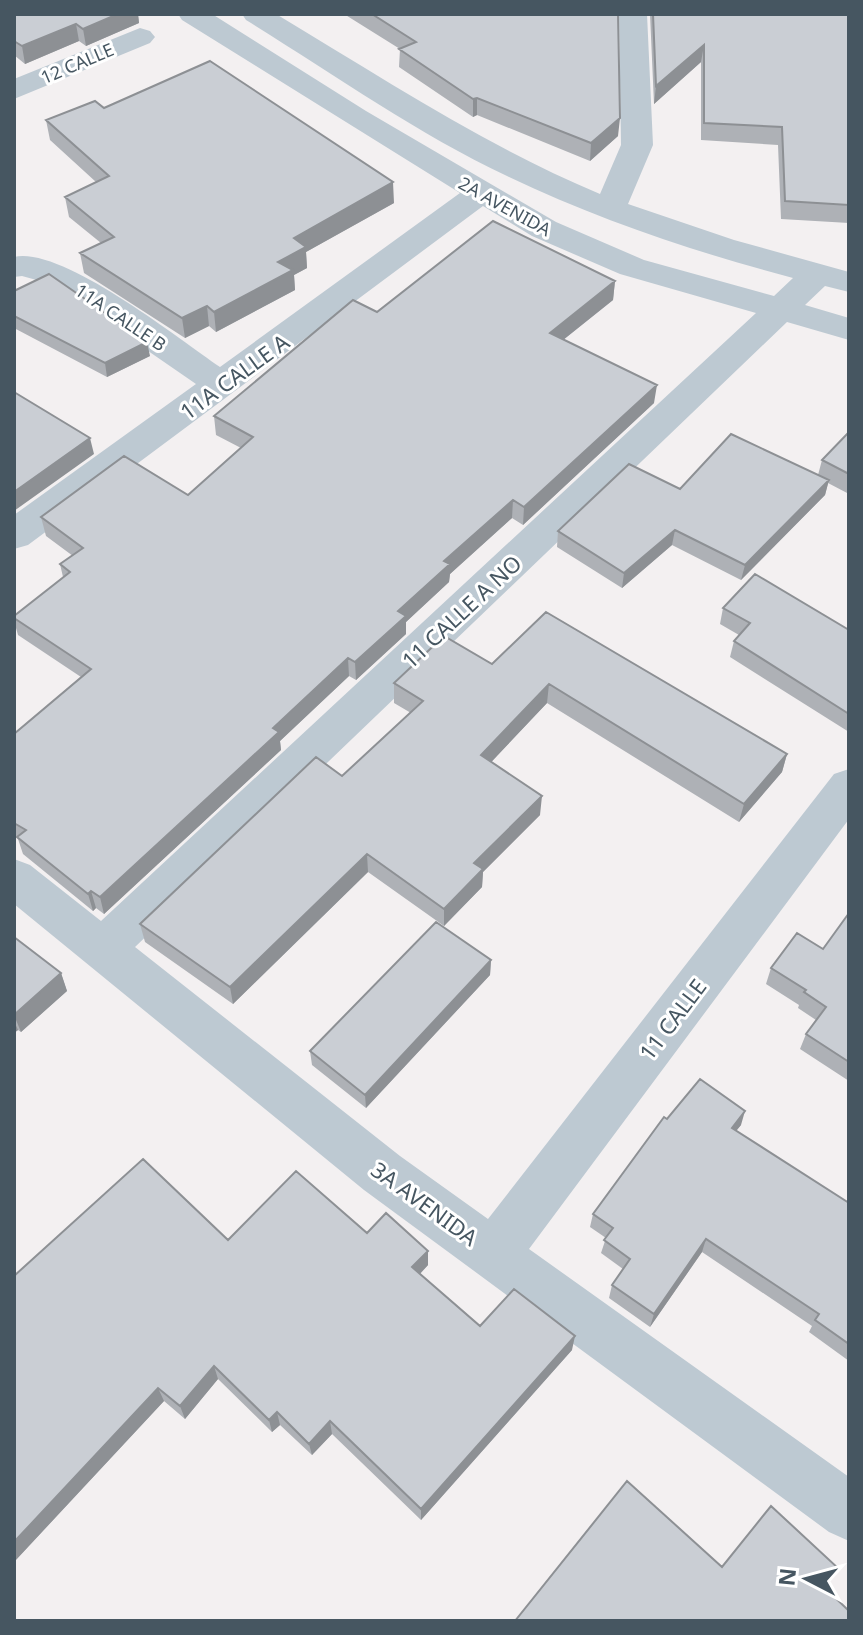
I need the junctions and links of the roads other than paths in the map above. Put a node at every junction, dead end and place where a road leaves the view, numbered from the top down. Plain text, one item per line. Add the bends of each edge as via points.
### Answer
1 (192, 14) edge
2 (633, 14) edge
3 (267, 16) edge
4 (140, 37) dead end
5 (14, 90) edge
6 (480, 193) junction
7 (610, 209) junction
8 (14, 267) edge
9 (834, 278) edge
10 (778, 311) junction
11 (849, 329) edge
12 (222, 385) junction
13 (14, 535) edge
14 (849, 786) edge
15 (14, 878) edge
16 (104, 947) junction
17 (494, 1253) junction
18 (849, 1512) edge

1 - 6 street, 2A AVENIDA
2 - 7 street via 637,145
3 - 7 street, 2A AVENIDA via 408,109 515,168
4 - 5 street, 12 CALLE
6 - 10 street, 2A AVENIDA via 544,229 632,267
6 - 12 street, 11A CALLE A
7 - 9 street, 2A AVENIDA via 707,245
8 - 12 street, 11A CALLE B via 63,277
9 - 10 street, 11 CALLE A NO
10 - 11 street, 2A AVENIDA
10 - 16 street, 11 CALLE A NO
12 - 13 street, 11A CALLE A
14 - 17 street, 11 CALLE
15 - 16 street, 3A AVENIDA
16 - 17 street, 3A AVENIDA via 382,1173
17 - 18 street, 3A AVENIDA

